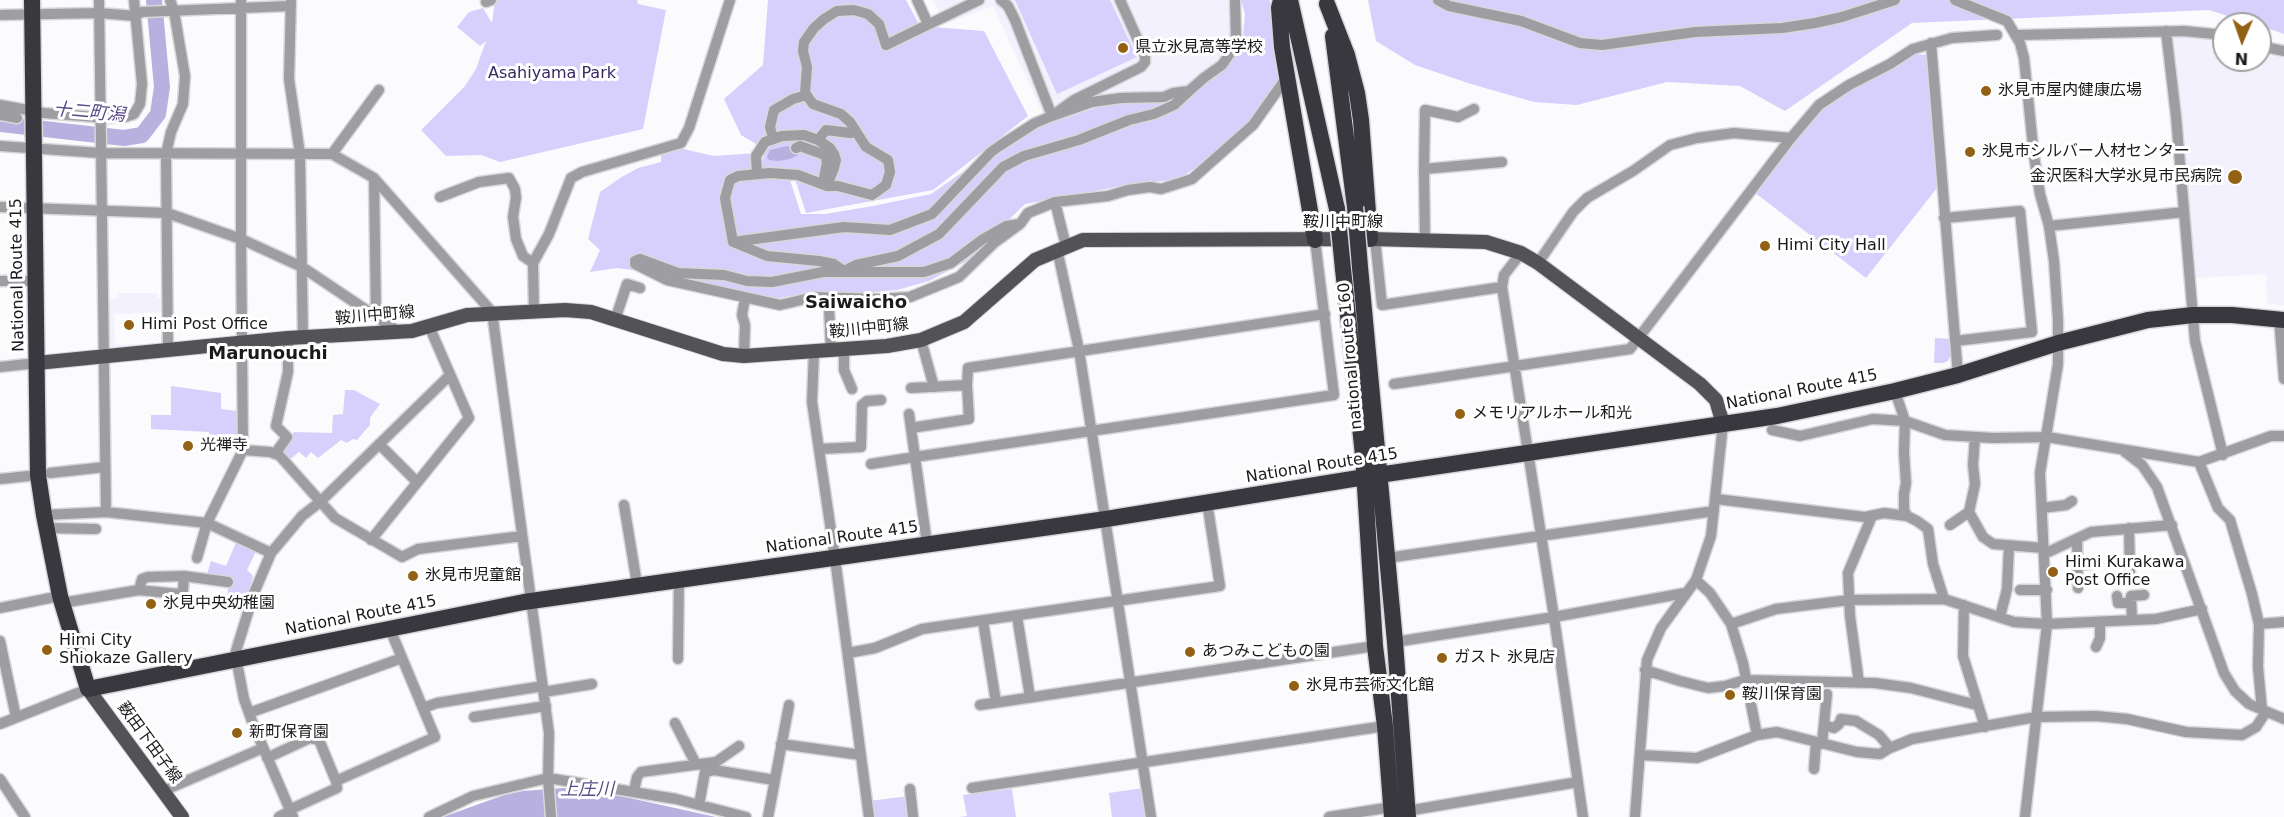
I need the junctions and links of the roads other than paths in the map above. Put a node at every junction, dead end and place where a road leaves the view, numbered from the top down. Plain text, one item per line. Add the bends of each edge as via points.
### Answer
1 (99, 0) edge
2 (134, 0) edge
3 (170, 0) edge
4 (730, 0) edge
5 (917, 0) edge
6 (979, 0) edge
7 (1001, 0) edge
8 (1120, 0) edge
9 (1235, 0) edge
10 (1438, 0) edge
11 (1895, 0) edge
12 (1955, 0) edge
13 (1281, 2) edge
14 (1327, 2) edge
15 (291, 3) edge
16 (241, 4) edge
17 (32, 7) edge
18 (171, 11) junction
19 (99, 12) junction
20 (139, 14) junction
21 (0, 15) edge
22 (928, 24) junction
23 (2166, 31) junction
24 (2212, 34) edge
25 (1997, 35) dead end
26 (2019, 35) dead end
27 (1931, 43) junction
28 (1287, 77) junction
29 (379, 90) dead end
30 (1189, 91) junction
31 (807, 95) junction
32 (0, 105) edge
33 (1474, 109) dead end
34 (0, 115) edge
35 (34, 115) junction
36 (1052, 116) junction
37 (17, 118) dead end
38 (101, 122) junction
39 (856, 132) junction
40 (773, 138) junction
41 (1791, 138) junction
42 (818, 140) junction
43 (0, 146) edge
44 (796, 148) dead end
45 (34, 150) junction
46 (100, 153) junction
47 (166, 154) junction
48 (242, 154) junction
49 (300, 154) junction
50 (332, 154) junction
51 (1502, 162) dead end
52 (1424, 169) junction
53 (757, 174) junction
54 (374, 178) junction
55 (825, 185) junction
56 (440, 197) dead end
57 (1055, 202) junction
58 (0, 207) edge
59 (35, 210) junction
60 (102, 212) junction
61 (2184, 212) junction
62 (167, 213) junction
63 (1944, 218) junction
64 (1020, 224) junction
65 (2049, 226) junction
66 (241, 239) junction
67 (1372, 239) junction
68 (1315, 240) junction
69 (1425, 240) junction
70 (733, 242) junction
71 (1062, 248) junction
72 (1521, 253) junction
73 (1538, 262) junction
74 (532, 263) junction
75 (302, 267) junction
76 (844, 271) junction
77 (0, 281) edge
78 (36, 281) junction
79 (1502, 287) junction
80 (640, 288) dead end
81 (745, 298) junction
82 (829, 308) dead end
83 (534, 311) junction
84 (492, 312) junction
85 (1325, 314) junction
86 (376, 315) junction
87 (2193, 315) junction
88 (615, 320) junction
89 (2281, 320) edge
90 (429, 326) junction
91 (399, 332) junction
92 (288, 338) junction
93 (303, 338) junction
94 (1638, 339) junction
95 (921, 340) junction
96 (1955, 341) junction
97 (243, 343) junction
98 (2058, 343) junction
99 (838, 349) junction
100 (1079, 350) junction
101 (168, 351) junction
102 (813, 351) junction
103 (744, 356) junction
104 (102, 357) junction
105 (37, 363) junction
106 (1514, 366) junction
107 (0, 367) edge
108 (449, 375) junction
109 (1958, 375) junction
110 (2284, 379) edge
111 (1394, 384) dead end
112 (967, 385) junction
113 (934, 387) junction
114 (911, 388) dead end
115 (852, 389) dead end
116 (1894, 391) junction
117 (881, 400) dead end
118 (909, 414) dead end
119 (1905, 421) junction
120 (1723, 424) junction
121 (911, 428) junction
122 (1091, 430) junction
123 (1772, 430) dead end
124 (2284, 435) edge
125 (1975, 437) junction
126 (2047, 437) junction
127 (379, 444) junction
128 (819, 448) junction
129 (243, 450) junction
130 (2124, 451) junction
131 (274, 453) junction
132 (1527, 454) junction
133 (2223, 455) junction
134 (915, 457) junction
135 (2199, 462) junction
136 (871, 464) dead end
137 (105, 467) junction
138 (44, 474) junction
139 (1372, 476) junction
140 (0, 479) edge
141 (417, 483) junction
142 (1716, 499) junction
143 (2072, 501) dead end
144 (320, 502) junction
145 (1207, 502) junction
146 (624, 505) dead end
147 (2042, 508) junction
148 (1714, 511) junction
149 (106, 512) junction
150 (1969, 512) junction
151 (1872, 516) junction
152 (1907, 516) junction
153 (1106, 519) junction
154 (45, 521) junction
155 (207, 523) junction
156 (1950, 525) dead end
157 (2172, 525) junction
158 (2129, 528) junction
159 (96, 529) dead end
160 (1541, 535) junction
161 (522, 536) junction
162 (2077, 539) junction
163 (371, 540) junction
164 (927, 544) junction
165 (2008, 546) junction
166 (2036, 551) junction
167 (271, 553) junction
168 (196, 558) dead end
169 (835, 558) junction
170 (1387, 558) junction
171 (2091, 564) dead end
172 (2078, 565) junction
173 (2130, 574) dead end
174 (184, 576) junction
175 (679, 578) junction
176 (1696, 580) junction
177 (228, 582) dead end
178 (637, 584) junction
179 (2078, 588) dead end
180 (139, 590) junction
181 (2019, 590) dead end
182 (2047, 590) junction
183 (1685, 593) junction
184 (2117, 596) dead end
185 (2144, 596) dead end
186 (61, 599) junction
187 (1944, 599) junction
188 (1849, 600) junction
189 (1118, 601) junction
190 (530, 602) junction
191 (2132, 603) junction
192 (1964, 605) junction
193 (0, 608) edge
194 (2202, 609) junction
195 (1017, 616) junction
196 (1554, 617) junction
197 (2000, 617) junction
198 (983, 621) junction
199 (2100, 622) junction
200 (2284, 622) edge
201 (1731, 624) junction
202 (2047, 624) junction
203 (2129, 624) junction
204 (2259, 624) junction
205 (390, 629) junction
206 (0, 641) edge
207 (1395, 642) junction
208 (1375, 646) junction
209 (2096, 647) dead end
210 (848, 653) junction
211 (402, 658) junction
212 (678, 659) dead end
213 (236, 660) junction
214 (1646, 670) junction
215 (1745, 681) junction
216 (1130, 682) junction
217 (1859, 682) junction
218 (592, 684) dead end
219 (88, 689) junction
220 (544, 689) junction
221 (1827, 694) dead end
222 (1030, 697) junction
223 (996, 702) junction
224 (789, 705) dead end
225 (980, 705) dead end
226 (1977, 705) junction
227 (546, 706) junction
228 (423, 708) junction
229 (2264, 711) junction
230 (249, 713) junction
231 (16, 717) junction
232 (474, 717) dead end
233 (2036, 717) junction
234 (2284, 719) edge
235 (675, 723) dead end
236 (0, 724) edge
237 (1824, 725) junction
238 (1385, 726) junction
239 (1985, 727) junction
240 (1757, 735) junction
241 (1819, 743) junction
242 (781, 744) junction
243 (739, 746) dead end
244 (1890, 748) junction
245 (265, 753) junction
246 (1640, 754) junction
247 (861, 755) junction
248 (696, 764) junction
249 (1143, 764) junction
250 (1814, 770) dead end
251 (0, 779) edge
252 (548, 780) junction
253 (774, 780) junction
254 (336, 781) junction
255 (1578, 782) junction
256 (972, 788) dead end
257 (910, 789) dead end
258 (164, 791) junction
259 (634, 791) junction
260 (699, 805) junction
261 (291, 813) edge
262 (1400, 813) edge
263 (25, 817) edge
264 (182, 817) edge
265 (279, 817) edge
266 (429, 817) edge
267 (551, 817) edge
268 (746, 817) edge
269 (768, 817) edge
270 (869, 817) edge
271 (913, 817) edge
272 (1151, 817) edge
273 (1329, 817) edge
274 (1583, 817) edge
275 (1635, 817) edge
276 (2025, 817) edge

1 - 19 street
2 - 20 street
3 - 18 street
4 - 74 street via 681,143 571,178 549,234
5 - 22 street
6 - 22 street
7 - 36 street via 1015,20
8 - 36 street via 1145,62
9 - 30 street via 1236,38 1231,52 1222,65
10 - 11 street via 1449,6 1521,21 1580,43 1602,45 1695,32 1815,23
12 - 65 street via 2007,21 2020,43 2039,185
13 - 28 highway
13 - 139 highway, national route 160, bridge via 1337,209
14 - 67 highway via 1357,93
14 - 139 highway, national route 160, bridge via 1360,267
15 - 16 street
15 - 49 street via 289,79
16 - 18 street
16 - 48 street
17 - 19 street
17 - 21 street
17 - 35 highway, National Route 415
18 - 20 street
18 - 47 street via 185,76 183,104
19 - 20 street
19 - 38 street
20 - 38 street via 140,104 134,114
22 - 31 street via 886,45 879,24 868,14 837,11 824,19 804,42
23 - 24 street
23 - 26 street
23 - 61 street
25 - 27 street
27 - 41 street via 1913,49 1819,105
27 - 63 street
28 - 57 street via 1253,125 1192,179 1161,189 1150,187
28 - 68 highway
29 - 50 street
30 - 36 street via 1164,97 1092,102
30 - 76 street via 1174,105 1154,114 1024,156 1004,167 939,234 898,256
31 - 39 street via 813,104 841,114
31 - 40 street via 774,110 770,127
32 - 35 street
33 - 52 street via 1458,117 1425,110
34 - 37 street
35 - 38 street
35 - 45 highway, National Route 415
36 - 70 street via 991,152 932,214 890,230 844,227
38 - 46 street
39 - 42 street via 826,130
39 - 55 street via 866,147 888,160 886,184 872,195
40 - 42 street via 798,135
40 - 53 street via 759,149
41 - 73 street via 1734,133 1670,145 1587,198
41 - 94 street
42 - 55 street via 830,148 836,160
43 - 45 street
44 - 55 street via 825,155
45 - 46 street
45 - 59 highway, National Route 415
46 - 47 street
46 - 60 street
47 - 48 street
47 - 62 street
48 - 49 street
48 - 66 street
49 - 50 street
49 - 75 street
50 - 54 street
51 - 52 street
52 - 69 street
53 - 55 street via 798,175
53 - 70 street via 730,180 726,188
54 - 84 street
54 - 86 street
56 - 74 street via 479,182 508,178 515,189 516,239 523,256
57 - 64 street via 1028,213
57 - 71 street
58 - 59 street
59 - 60 street
59 - 78 highway, National Route 415
60 - 62 street
60 - 104 street
61 - 65 street
61 - 87 street
62 - 66 street
62 - 101 street
63 - 96 street
63 - 96 street via 2020,211 2032,332
64 - 76 street via 1006,226 951,263 924,272
64 - 81 street via 959,277 910,297 813,297 780,305
65 - 98 street
66 - 75 street
66 - 97 street
67 - 68 main road, 鞍川中町線
67 - 69 main road, 鞍川中町線
67 - 79 street via 1382,305
68 - 71 main road, 鞍川中町線 via 1102,239 1083,240
68 - 85 street
69 - 72 main road, 鞍川中町線 via 1486,242
70 - 76 street via 766,256 819,261
71 - 95 main road, 鞍川中町線 via 1035,260 964,322
71 - 100 street
72 - 73 main road, 鞍川中町線
72 - 79 street via 1504,275
73 - 94 main road, 鞍川中町線
74 - 83 street
75 - 86 street
75 - 93 street
76 - 81 street via 772,282 747,281 724,275 678,273 640,259 635,261 667,280
77 - 78 street
78 - 105 highway, National Route 415
79 - 106 street
80 - 88 street via 627,284
81 - 103 street
82 - 99 street
83 - 84 main road, 鞍川中町線
83 - 88 main road, 鞍川中町線 via 591,312
84 - 90 main road, 鞍川中町線
84 - 161 street
85 - 100 street
85 - 122 street via 1334,395
86 - 91 street
87 - 89 highway, National Route 415
87 - 98 highway, National Route 415 via 2148,320
87 - 133 street via 2194,341
88 - 103 main road, 鞍川中町線 via 723,354
89 - 110 street
90 - 91 main road, 鞍川中町線
90 - 108 street
91 - 93 main road, 鞍川中町線
92 - 93 main road, 鞍川中町線
92 - 97 main road, 鞍川中町線
92 - 131 street via 288,372 276,426 287,437
94 - 106 street via 1630,349
94 - 120 main road, 鞍川中町線 via 1700,384 1716,400
95 - 99 main road, 鞍川中町線
95 - 113 street
96 - 109 street
97 - 101 main road, 鞍川中町線
97 - 129 street
98 - 109 highway, National Route 415
98 - 126 street
99 - 102 main road, 鞍川中町線
99 - 115 street
100 - 112 street via 968,368
100 - 122 street
101 - 104 main road, 鞍川中町線
102 - 103 main road, 鞍川中町線
102 - 128 street via 812,402
104 - 105 main road, 鞍川中町線
104 - 137 street
105 - 107 street
105 - 138 highway, National Route 415
106 - 111 street
106 - 132 street
108 - 127 street
108 - 141 street via 469,418
109 - 116 highway, National Route 415
112 - 113 street
112 - 121 street via 969,419
113 - 114 street
116 - 119 street
116 - 120 highway, National Route 415
117 - 128 street via 862,405 861,447
118 - 121 street
119 - 123 street via 1873,419 1800,436
119 - 125 street via 1945,435
119 - 152 street
120 - 132 highway, National Route 415
120 - 142 street
121 - 134 street
122 - 134 street
122 - 153 street
124 - 133 street via 2271,436
125 - 126 street
125 - 150 street via 1975,484
126 - 130 street
126 - 147 street via 2040,473
127 - 141 street
127 - 144 street
128 - 169 street
129 - 131 street
129 - 155 street
130 - 135 street
130 - 157 street via 2150,474
131 - 144 street
132 - 139 highway, National Route 415
132 - 160 street
133 - 135 street
134 - 136 street
134 - 164 street
135 - 204 street via 2218,508 2230,520
137 - 138 street
137 - 149 street
138 - 140 street
138 - 154 highway, National Route 415
139 - 145 highway, National Route 415
139 - 170 highway, national route 160
139 - 208 highway, national route 160
141 - 163 street
142 - 148 street
142 - 151 street
143 - 147 street
144 - 163 street via 335,518
144 - 167 street via 302,516
145 - 153 highway, National Route 415
145 - 189 street via 1220,586
146 - 178 street
147 - 166 street
148 - 160 street
148 - 176 street via 1711,536
149 - 154 street
149 - 155 street
150 - 156 street
150 - 165 street via 1993,548
151 - 152 street
151 - 188 street via 1848,573
152 - 187 street via 1928,529
153 - 164 highway, National Route 415
153 - 189 street
154 - 159 street
154 - 186 highway, National Route 415
155 - 167 street
155 - 168 street
157 - 158 street
157 - 194 street
158 - 162 street via 2091,532
158 - 173 street
160 - 170 street
160 - 196 street
161 - 163 street via 418,549 402,557
161 - 190 street
162 - 166 street
162 - 172 street
164 - 169 highway, National Route 415
165 - 166 street
165 - 197 street via 2007,589
166 - 182 street
167 - 213 street via 254,593
169 - 175 highway, National Route 415
169 - 210 street
170 - 207 highway, national route 160
171 - 172 street
172 - 179 street
174 - 177 street
174 - 180 street via 141,579
174 - 180 street via 183,591 178,594
175 - 178 highway, National Route 415
175 - 212 street
176 - 183 street
176 - 201 street
178 - 190 highway, National Route 415
180 - 186 street
181 - 182 street
182 - 202 street
183 - 196 street
183 - 214 street via 1661,628
184 - 191 street via 2118,603
185 - 191 street via 2131,596
186 - 193 street
186 - 219 highway, National Route 415
187 - 188 street
187 - 192 street
188 - 201 street via 1776,609
188 - 217 street
189 - 195 street
189 - 216 street
190 - 205 highway, National Route 415
190 - 220 street
191 - 203 street
192 - 197 street
192 - 226 street via 1963,656
194 - 203 street
194 - 229 street via 2224,673 2235,691
195 - 198 street
195 - 222 street
196 - 207 street
196 - 255 street
197 - 202 street
198 - 210 street via 922,629 875,648
198 - 223 street
199 - 202 street
199 - 203 street
199 - 209 street
200 - 204 street
201 - 215 street
202 - 233 street
204 - 229 street via 2258,667
205 - 211 street
205 - 213 highway, National Route 415
206 - 231 street
207 - 262 highway, national route 160
208 - 216 street
208 - 238 highway, national route 160
210 - 247 street
211 - 228 street
211 - 230 street
213 - 219 highway, National Route 415
213 - 230 street
214 - 215 street via 1708,688
214 - 246 street
215 - 217 street
215 - 240 street
216 - 222 street
216 - 249 street
217 - 226 street via 1911,688
218 - 220 street
219 - 231 street
219 - 258 main road, 薮田下田子線
220 - 227 street
220 - 228 street
221 - 237 street
222 - 223 street
223 - 225 street
224 - 242 street
226 - 239 street
227 - 232 street
227 - 252 street
228 - 254 street via 435,737
229 - 233 street via 2256,727 2242,735 2186,732 2096,716
229 - 234 street
230 - 245 street
231 - 236 street
233 - 239 street
233 - 276 street
235 - 248 street
237 - 241 street
237 - 244 street via 1834,728 1841,719 1856,721 1879,735
238 - 249 street
238 - 262 highway, national route 160
239 - 244 street via 1911,739
240 - 241 street via 1777,732
240 - 246 street via 1697,758
241 - 244 street via 1871,755
241 - 250 street
242 - 247 street
242 - 253 street
243 - 248 street via 717,762
245 - 254 street via 310,738 319,740
245 - 258 street
245 - 261 street
246 - 275 street
247 - 270 street
248 - 259 street via 641,772
249 - 256 street
249 - 272 street
251 - 263 street
252 - 259 street
252 - 266 street via 473,795
252 - 267 street
253 - 260 street via 705,771
253 - 269 street
254 - 261 street via 337,788
255 - 262 street
255 - 274 street
257 - 271 street
258 - 264 main road, 薮田下田子線
259 - 260 street
260 - 268 street
261 - 265 street
262 - 273 street

